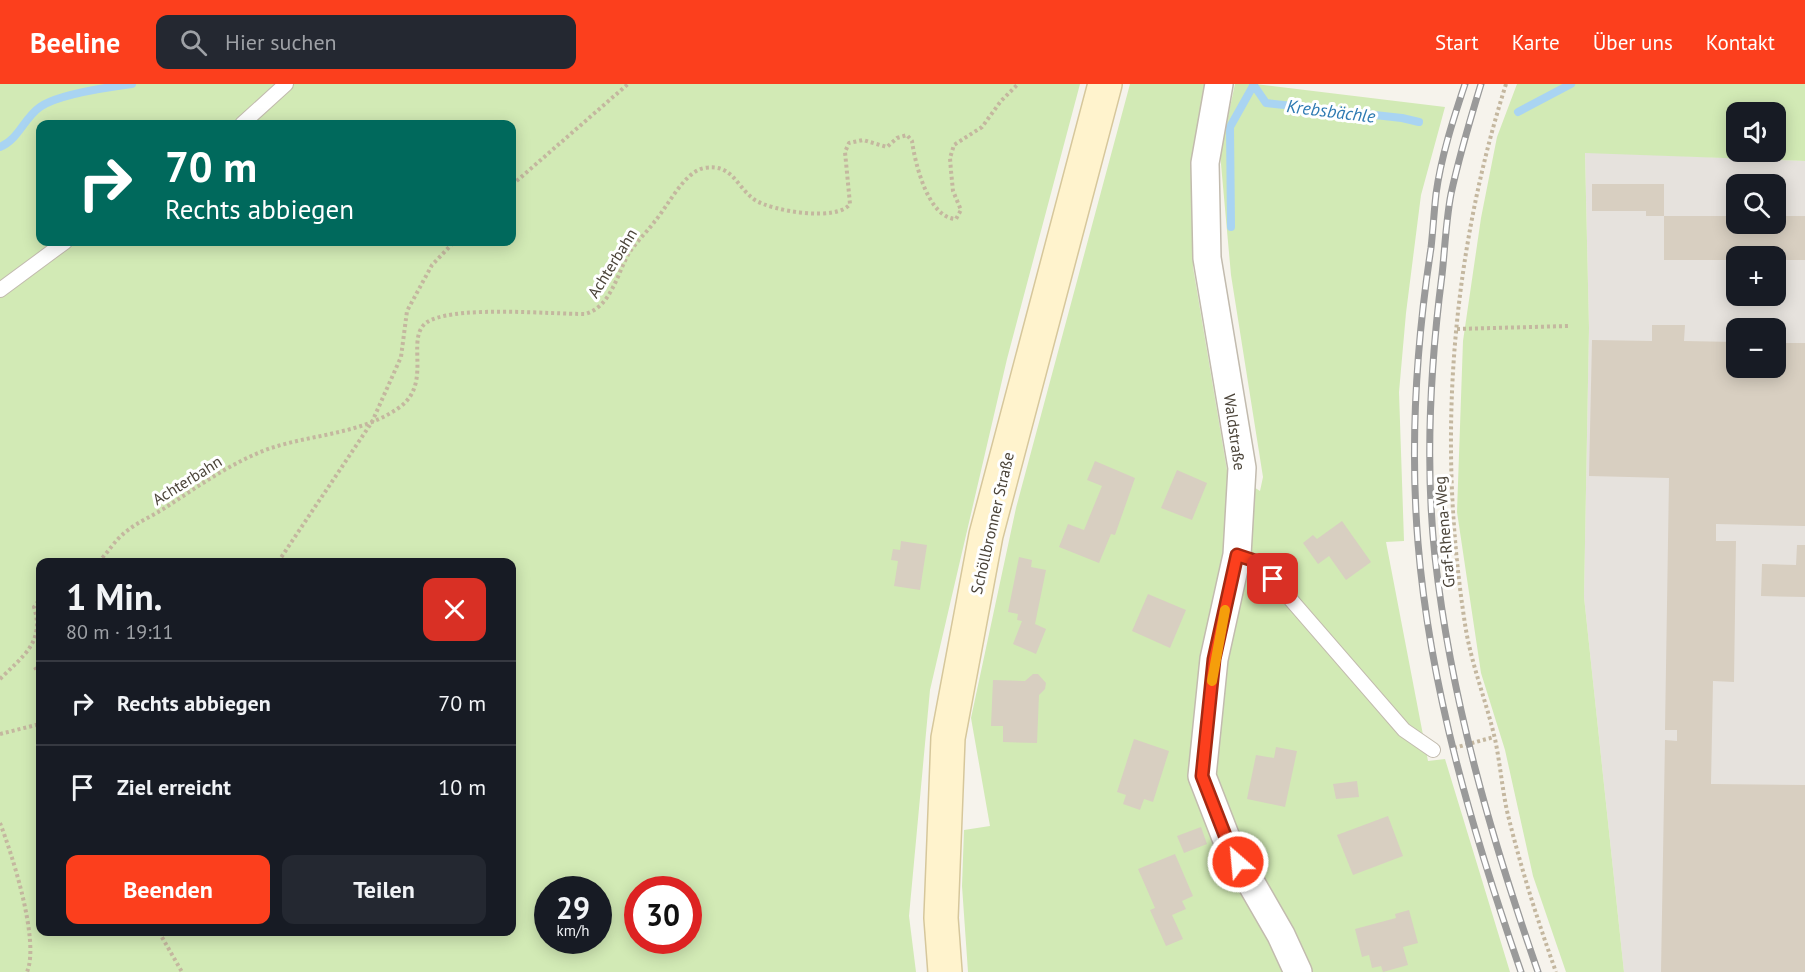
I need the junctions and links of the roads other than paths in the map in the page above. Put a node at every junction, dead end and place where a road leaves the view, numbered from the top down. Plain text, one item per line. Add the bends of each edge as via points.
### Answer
1 (286, 84) edge
2 (1104, 84) edge
3 (1219, 84) edge
4 (246, 120) edge
5 (60, 246) edge
6 (0, 290) edge
7 (1237, 555) junction
8 (1433, 750) road end
9 (945, 972) edge
10 (1298, 972) edge

1 - 4 lane
2 - 9 main road, Schöllbronner Straße via 986,535 948,738 941,918
3 - 7 street, Waldstraße via 1205,163 1207,258 1242,468
5 - 6 lane
7 - 8 lane via 1258,562 1404,730
7 - 10 street, Waldstraße via 1214,659 1202,776 1228,843

